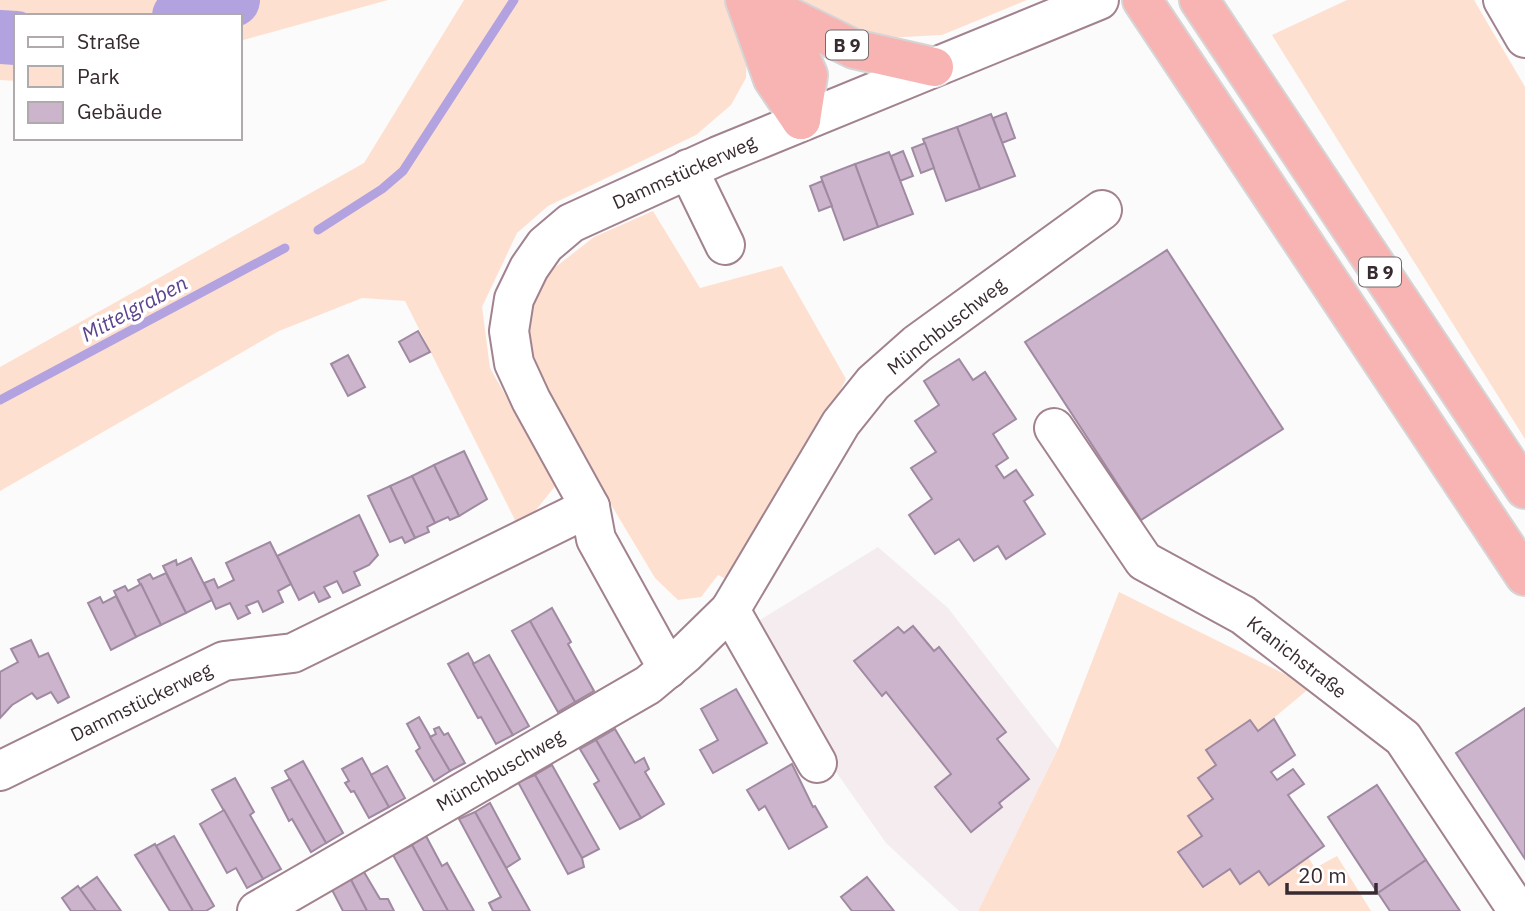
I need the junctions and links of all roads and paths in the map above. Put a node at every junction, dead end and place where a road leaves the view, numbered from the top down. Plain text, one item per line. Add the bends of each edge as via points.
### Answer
1 (745, 0) edge
2 (1099, 0) edge
3 (1142, 0) edge
4 (1199, 0) edge
5 (1503, 0) edge
6 (776, 6) edge
7 (1525, 38) edge
8 (934, 67) junction
9 (801, 120) junction
10 (688, 169) junction
11 (1102, 210) dead end
12 (725, 245) dead end
13 (1054, 428) dead end
14 (1525, 489) edge
15 (590, 507) junction
16 (1525, 576) edge
17 (730, 610) junction
18 (676, 662) junction
19 (817, 763) dead end
20 (0, 771) edge
21 (257, 911) edge
22 (1518, 911) edge

1 - 9 highway via 773,79
2 - 8 street, Dammstückerweg
3 - 16 highway, B 9
4 - 14 highway, B 9
5 - 7 street
6 - 8 highway, B 9 via 854,49
6 - 9 highway, B 9 via 808,75
8 - 9 street, Dammstückerweg
9 - 10 street, Dammstückerweg
10 - 12 street
10 - 15 street, Dammstückerweg via 571,223 545,245 514,299 509,331 514,363
11 - 17 street, Münchbuschweg via 917,344 873,383 841,423
13 - 22 street, Kranichstraße via 1144,561 1243,615 1402,738
15 - 18 street, Dammstückerweg via 613,527
15 - 20 street, Dammstückerweg via 293,653 225,662
17 - 18 street, Münchbuschweg
17 - 19 street
18 - 21 street, Münchbuschweg via 648,685

